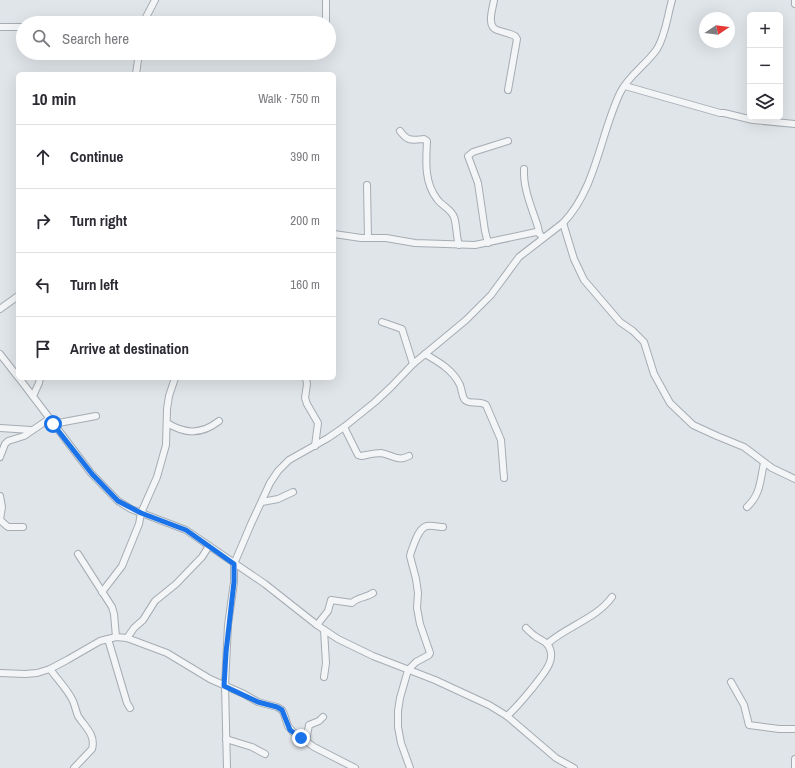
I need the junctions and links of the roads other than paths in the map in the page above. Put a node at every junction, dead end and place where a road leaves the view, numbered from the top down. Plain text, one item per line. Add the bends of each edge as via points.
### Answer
1 (155, 0) edge
2 (326, 0) edge
3 (494, 0) edge
4 (672, 0) edge
5 (795, 0) edge
6 (795, 4) edge
7 (147, 16) edge
8 (326, 16) edge
9 (0, 27) edge
10 (16, 27) edge
11 (138, 60) edge
12 (136, 72) edge
13 (625, 86) junction
14 (508, 90) dead end
15 (795, 124) edge
16 (400, 131) dead end
17 (508, 141) dead end
18 (524, 169) dead end
19 (367, 186) dead end
20 (563, 223) junction
21 (538, 232) junction
22 (336, 234) edge
23 (368, 238) junction
24 (543, 238) junction
25 (488, 243) junction
26 (459, 245) junction
27 (16, 297) edge
28 (0, 309) edge
29 (382, 322) dead end
30 (0, 354) edge
31 (425, 354) junction
32 (413, 364) junction
33 (16, 374) edge
34 (20, 380) edge
35 (40, 380) edge
36 (174, 380) edge
37 (306, 380) edge
38 (33, 396) junction
39 (96, 416) dead end
40 (218, 421) dead end
41 (51, 422) junction
42 (166, 422) junction
43 (344, 427) junction
44 (0, 428) edge
45 (31, 430) junction
46 (315, 446) junction
47 (409, 456) dead end
48 (0, 457) edge
49 (764, 463) junction
50 (504, 478) dead end
51 (795, 479) edge
52 (293, 492) dead end
53 (0, 496) edge
54 (262, 502) junction
55 (747, 506) dead end
56 (141, 513) junction
57 (0, 520) edge
58 (23, 527) dead end
59 (444, 527) dead end
60 (210, 546) junction
61 (78, 554) dead end
62 (234, 564) junction
63 (102, 592) junction
64 (373, 594) dead end
65 (612, 597) dead end
66 (317, 625) junction
67 (526, 628) dead end
68 (324, 630) junction
69 (116, 637) junction
70 (127, 638) junction
71 (108, 639) junction
72 (547, 644) junction
73 (50, 669) junction
74 (408, 670) junction
75 (0, 673) edge
76 (324, 677) dead end
77 (731, 682) dead end
78 (224, 686) junction
79 (130, 708) dead end
80 (508, 716) junction
81 (323, 717) dead end
82 (795, 729) edge
83 (226, 739) junction
84 (306, 741) junction
85 (265, 754) dead end
86 (795, 759) edge
87 (74, 768) edge
88 (227, 768) edge
89 (355, 768) edge
90 (410, 768) edge
91 (574, 768) edge
92 (795, 768) edge

1 - 7 street
2 - 8 street
3 - 14 street via 492,26 517,39
4 - 13 street via 664,36 656,50
5 - 6 street
9 - 10 street
11 - 12 street
13 - 15 street via 720,114
13 - 20 street via 610,116 589,181 576,206
16 - 26 street via 409,139 427,141 428,177 436,198 452,212
17 - 25 street via 468,156 477,179
18 - 21 street via 525,189
19 - 23 street
20 - 24 street
20 - 49 street via 584,280 620,322 644,342 654,374 670,403 693,425 744,447
21 - 24 street
21 - 25 street
22 - 23 street
23 - 26 street
24 - 31 street via 519,257 491,296
25 - 26 street
27 - 28 street
29 - 32 street via 402,330
30 - 33 street
31 - 32 street
31 - 50 street via 451,372 465,400 486,405 501,440
32 - 43 street via 391,387
34 - 38 street
35 - 38 street
36 - 42 street via 169,396
37 - 46 street via 306,404 318,423
38 - 41 street
39 - 41 street
40 - 42 street via 211,428 190,432
41 - 45 street
41 - 56 street via 107,490 118,501
42 - 56 street via 166,444 157,477
43 - 46 street
43 - 47 street via 358,456 381,454 400,459
44 - 45 street
45 - 48 street via 24,436 8,441
46 - 54 street via 289,460 278,471 270,482
49 - 51 street
49 - 55 street via 757,495
52 - 54 street via 278,499
53 - 57 street
54 - 62 street
56 - 60 street via 186,530
56 - 63 street via 122,566
57 - 58 street via 8,527
59 - 74 street via 423,528 411,552 418,587 419,620 430,653
60 - 62 street
60 - 70 street via 176,584 155,601
61 - 63 street
62 - 66 street via 265,584
62 - 78 street
63 - 69 street via 112,607
64 - 66 street via 352,603 330,600 328,611
65 - 72 street via 606,606 560,633
66 - 68 street
67 - 72 street
68 - 74 street via 373,656
68 - 76 street
69 - 70 street
69 - 71 street
70 - 78 street via 167,653
71 - 73 street
71 - 79 street
72 - 80 street via 551,655 547,670 522,703
73 - 75 street via 25,674
73 - 87 street via 70,696 77,714 90,730 92,749
74 - 80 street via 435,680
74 - 90 street via 402,688 398,727
77 - 82 street via 744,705 749,725 760,728
78 - 83 street
78 - 84 street via 282,710 290,730
80 - 91 street via 556,758
81 - 84 street via 309,725
83 - 85 street
83 - 88 street
84 - 89 street
86 - 92 street

